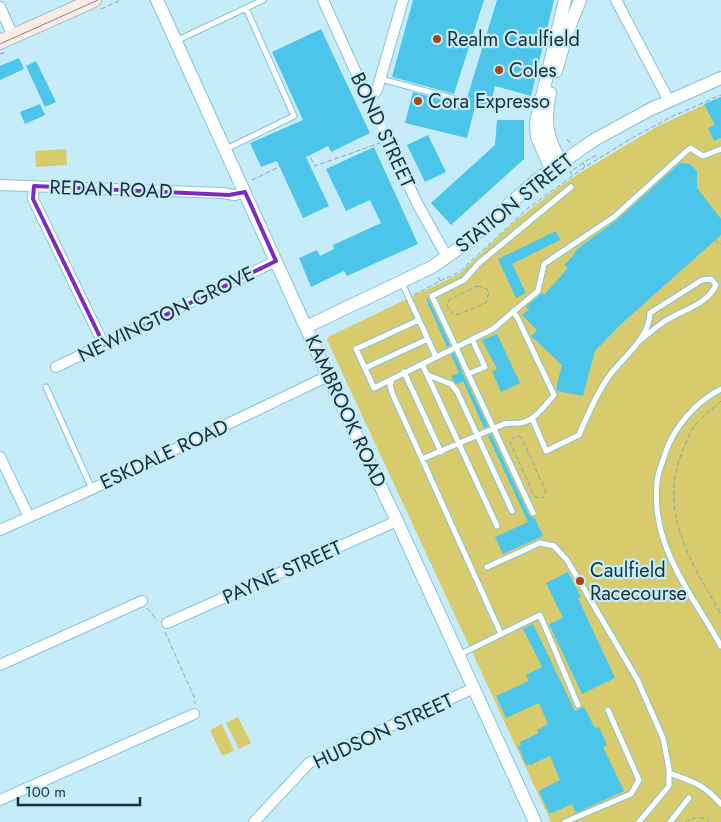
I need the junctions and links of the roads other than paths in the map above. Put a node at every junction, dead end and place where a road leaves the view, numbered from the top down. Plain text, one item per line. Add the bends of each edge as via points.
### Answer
1 (94, 0) edge
2 (157, 0) edge
3 (263, 0) edge
4 (323, 0) edge
5 (402, 0) edge
6 (565, 0) edge
7 (580, 0) edge
8 (616, 0) edge
9 (76, 4) edge
10 (0, 7) edge
11 (246, 8) junction
12 (14, 36) junction
13 (0, 42) edge
14 (175, 42) junction
15 (721, 78) edge
16 (381, 79) junction
17 (366, 92) junction
18 (669, 100) junction
19 (466, 102) dead end
20 (387, 139) joint
21 (226, 149) junction
22 (721, 149) edge
23 (562, 162) junction
24 (551, 169) junction
25 (0, 185) edge
26 (246, 185) junction
27 (34, 186) junction
28 (570, 187) dead end
29 (447, 257) junction
30 (276, 261) junction
31 (402, 282) junction
32 (513, 312) junction
33 (419, 320) junction
34 (306, 327) junction
35 (428, 338) junction
36 (472, 339) junction
37 (638, 342) junction
38 (104, 344) junction
39 (455, 347) junction
40 (436, 357) junction
41 (422, 364) junction
42 (56, 366) dead end
43 (365, 368) junction
44 (404, 372) junction
45 (468, 374) junction
46 (428, 375) junction
47 (328, 376) junction
48 (392, 379) junction
49 (46, 387) dead end
50 (721, 389) edge
51 (532, 418) junction
52 (494, 429) junction
53 (478, 436) junction
54 (459, 444) junction
55 (441, 452) junction
56 (0, 458) edge
57 (422, 460) junction
58 (92, 488) junction
59 (512, 511) dead end
60 (533, 513) dead end
61 (29, 517) junction
62 (397, 521) junction
63 (497, 526) dead end
64 (0, 530) edge
65 (487, 567) dead end
66 (142, 601) road end
67 (166, 623) road end
68 (501, 634) junction
69 (721, 646) edge
70 (459, 655) junction
71 (0, 665) edge
72 (474, 688) junction
73 (578, 705) dead end
74 (608, 710) dead end
75 (194, 714) road end
76 (669, 773) junction
77 (688, 798) dead end
78 (0, 800) edge
79 (721, 804) edge
80 (254, 822) edge
81 (535, 822) edge
82 (565, 822) edge
83 (639, 822) edge
84 (670, 822) edge

1 - 9 main road
2 - 14 street, KAMBROOK ROAD
3 - 11 lane
4 - 17 street, BOND STREET
5 - 16 street
6 - 24 street via 536,122 537,137
7 - 23 street via 567,33 547,109 549,138
8 - 18 street
9 - 12 main road
10 - 12 street
11 - 14 lane
11 - 21 lane via 294,116
12 - 13 main road
14 - 21 street, KAMBROOK ROAD
15 - 18 street, STATION STREET
16 - 17 street via 376,92
16 - 19 lane
17 - 20 street, BOND STREET
18 - 23 street, STATION STREET via 612,130
20 - 29 street, BOND STREET
21 - 26 street, KAMBROOK ROAD
22 - 32 lane via 703,156 690,148 614,216 544,264 538,291
23 - 24 street, STATION STREET
24 - 29 street, STATION STREET
25 - 27 street, REDAN ROAD
26 - 27 street, REDAN ROAD via 235,195
26 - 30 street, KAMBROOK ROAD
27 - 38 street via 33,199
28 - 39 lane via 479,263 464,280 432,296
29 - 31 street, STATION STREET
30 - 34 street, KAMBROOK ROAD
30 - 38 street, NEWINGTON GROVE
31 - 33 lane
31 - 34 street, STATION STREET
32 - 36 lane via 493,329
32 - 51 lane via 554,396
33 - 35 lane
33 - 43 lane via 356,349
34 - 47 street, KAMBROOK ROAD
35 - 40 lane
35 - 43 lane
36 - 39 lane
36 - 45 lane via 485,367
37 - 37 lane via 650,324 650,313 702,280 711,279 716,285 713,292 701,301 665,321
37 - 51 lane via 607,379 579,435 546,451
38 - 42 street, NEWINGTON GROVE
39 - 40 lane
39 - 45 lane
40 - 41 lane
41 - 44 lane
41 - 46 lane
43 - 48 lane via 374,388
44 - 48 lane
44 - 55 lane
45 - 52 lane
46 - 53 lane via 451,384 457,391
46 - 54 lane
47 - 58 street, ESKDALE ROAD
47 - 62 street, KAMBROOK ROAD
48 - 57 lane via 393,395
49 - 58 lane
50 - 69 lane via 705,398 678,428 668,445 658,475 657,510 672,564
51 - 52 lane
52 - 53 lane
52 - 60 lane
53 - 54 lane
53 - 59 lane
54 - 55 lane
54 - 63 lane
55 - 57 lane
56 - 61 street
57 - 68 lane
58 - 61 street, ESKDALE ROAD
61 - 64 street, ESKDALE ROAD
62 - 67 street, PAYNE STREET
62 - 70 street, KAMBROOK ROAD
65 - 76 lane via 540,543 554,546 566,560 637,679 663,738
66 - 71 street
68 - 70 lane
68 - 73 lane via 540,615
70 - 72 street, KAMBROOK ROAD
72 - 80 street, HUDSON STREET via 309,762
72 - 81 street, KAMBROOK ROAD
74 - 82 lane via 639,780 631,794
75 - 78 street
76 - 79 lane via 699,783
76 - 83 lane via 669,786
77 - 84 lane

